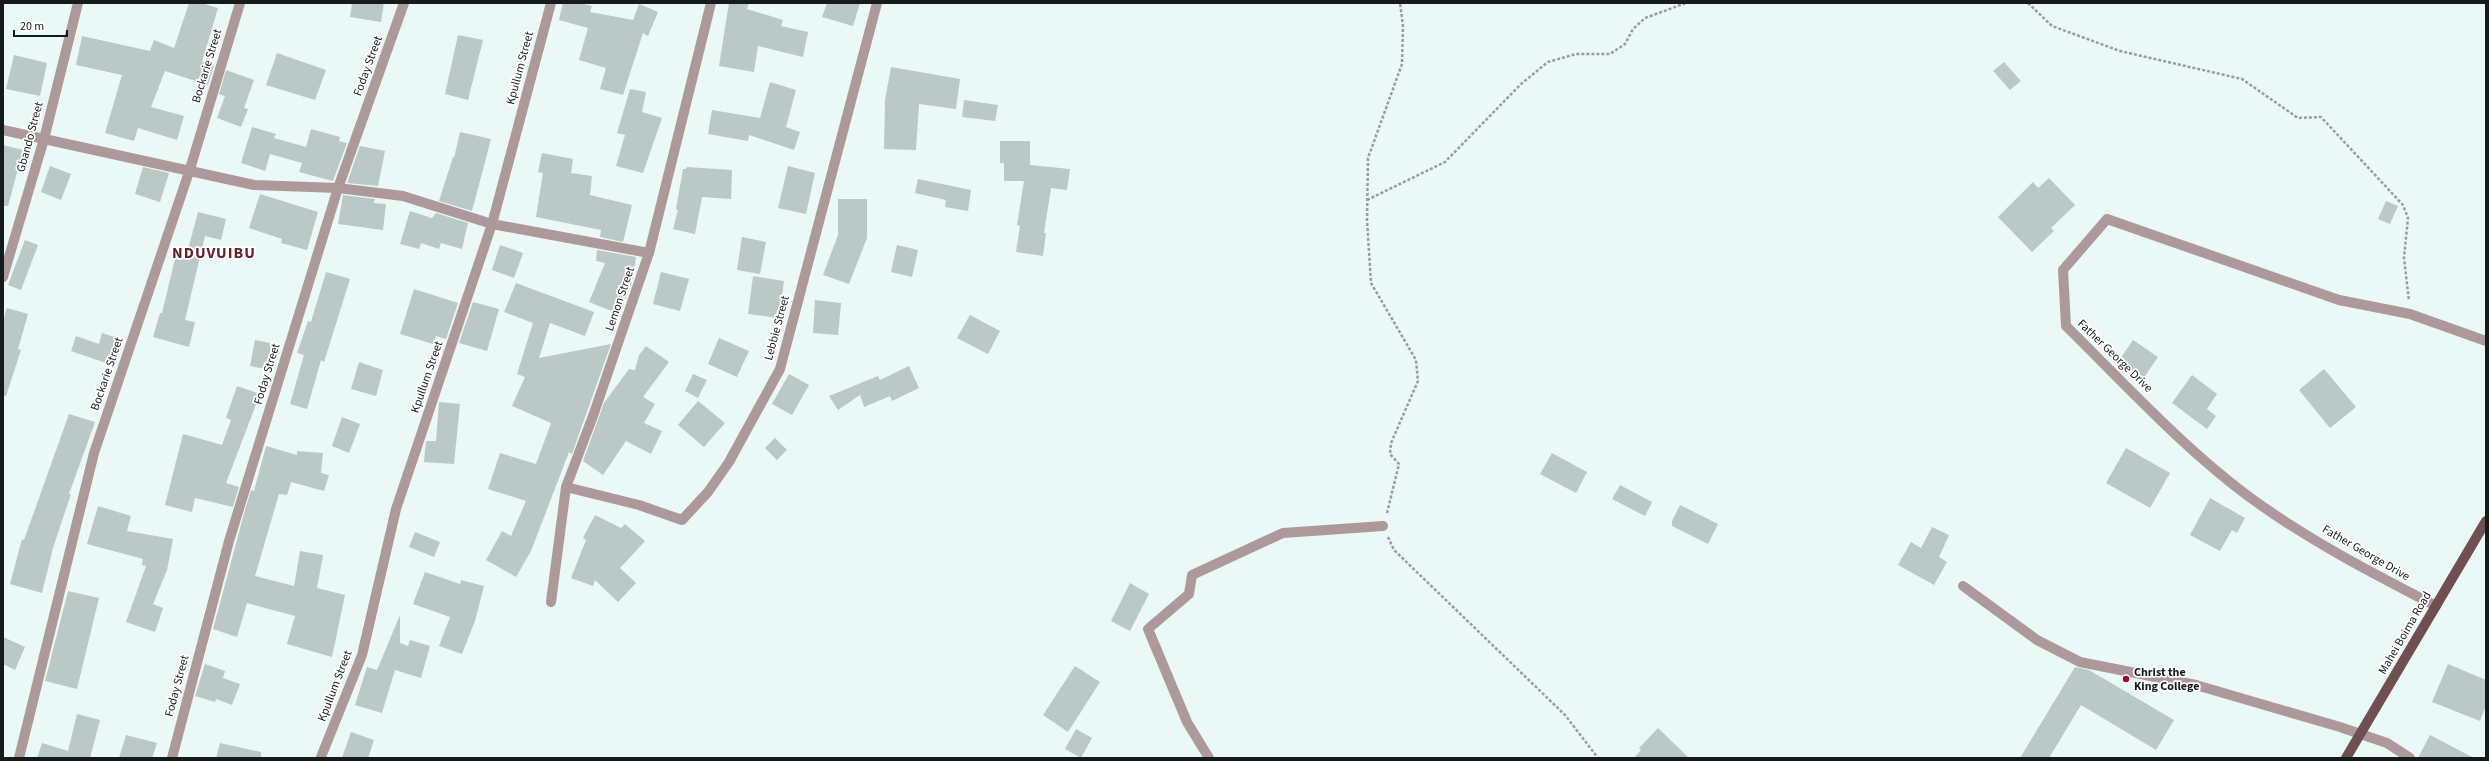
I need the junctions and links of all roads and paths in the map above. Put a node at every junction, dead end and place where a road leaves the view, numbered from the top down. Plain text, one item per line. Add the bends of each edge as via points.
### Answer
1 (78, 3) edge
2 (240, 3) edge
3 (404, 3) edge
4 (551, 3) edge
5 (710, 3) edge
6 (877, 3) edge
7 (1400, 3) edge
8 (1686, 3) edge
9 (2028, 3) edge
10 (3, 130) edge
11 (44, 139) junction
12 (190, 169) junction
13 (338, 188) junction
14 (1368, 200) junction
15 (492, 224) junction
16 (649, 253) junction
17 (3, 277) edge
18 (2410, 314) junction
19 (2486, 341) edge
20 (566, 487) junction
21 (2486, 521) edge
22 (1383, 526) junction
23 (1963, 586) dead end
24 (550, 602) dead end
25 (2436, 606) junction
26 (2361, 734) junction
27 (321, 757) dead end
28 (19, 758) edge
29 (172, 758) edge
30 (1209, 758) edge
31 (1598, 758) edge
32 (2346, 758) edge
33 (2410, 758) edge

1 - 11 street, Gbando Street
2 - 12 street, Bockarie Street
3 - 13 street, Foday Street
4 - 15 street, Kpullum Street
5 - 16 street, Lemon Street
6 - 20 street, Lebbie Street via 780,369 729,462 708,492 682,520 639,505
7 - 14 path via 1403,26 1402,64 1368,158
8 - 14 path via 1645,18 1633,29 1625,44 1610,54 1576,54 1548,62 1521,84 1445,162
9 - 18 path via 2052,26 2120,51 2242,79 2298,118 2321,117 2403,205 2408,218 2404,258
10 - 11 street
11 - 12 street
11 - 17 street, Gbando Street
12 - 13 street via 254,185
12 - 28 street, Bockarie Street via 94,453
13 - 15 street via 403,196
13 - 29 street, Foday Street via 229,541
14 - 22 path via 1371,283 1416,360 1418,381 1391,444 1390,454 1399,464
15 - 16 street
15 - 27 street, Kpullum Street via 396,509 362,655
16 - 20 street, Lemon Street
18 - 19 street, Father George Drive
18 - 25 street, Father George Drive via 2338,300 2107,219 2063,270 2066,326 2207,463 2255,501 2347,560
20 - 24 street, Lemon Street
21 - 25 main road, Mahei Boima Road
22 - 30 street via 1283,533 1192,576 1189,594 1148,629 1187,722
22 - 31 path via 1394,550 1565,715
23 - 26 street via 2037,640 2080,662 2196,686
25 - 26 main road, Mahei Boima Road
26 - 32 main road, Mahei Boima Road
26 - 33 street via 2387,743

